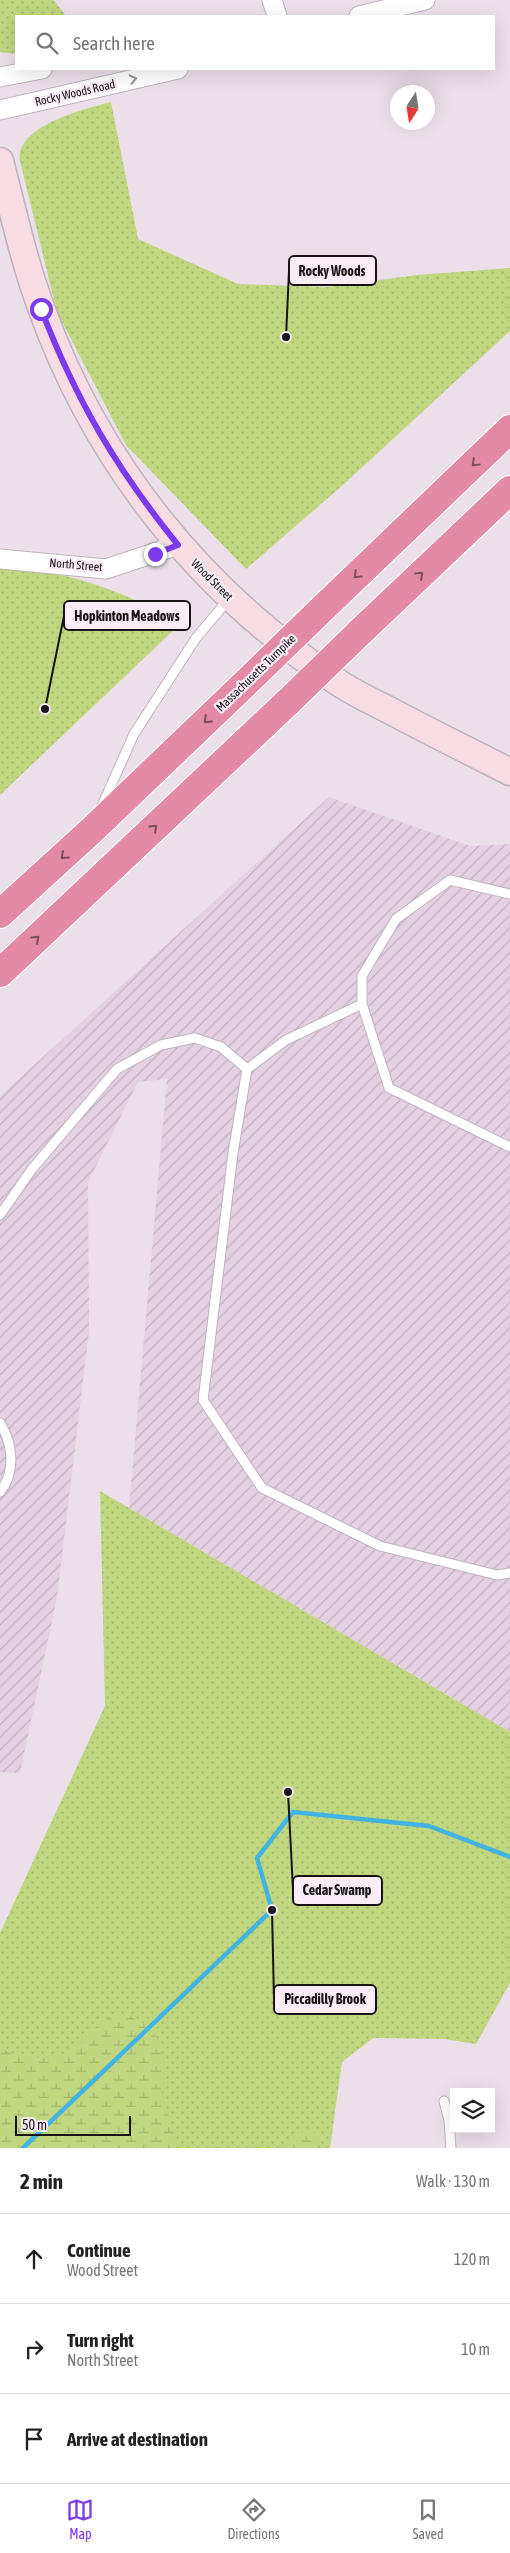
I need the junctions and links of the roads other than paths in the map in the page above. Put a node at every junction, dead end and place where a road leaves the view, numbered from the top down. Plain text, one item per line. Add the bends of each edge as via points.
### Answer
1 (272, 0) edge
2 (425, 0) edge
3 (277, 15) edge
4 (363, 15) edge
5 (37, 70) edge
6 (174, 70) edge
7 (0, 77) edge
8 (0, 110) edge
9 (0, 161) edge
10 (510, 429) edge
11 (510, 490) edge
12 (178, 545) junction
13 (0, 558) edge
14 (230, 599) junction
15 (510, 772) edge
16 (92, 830) junction
17 (510, 894) edge
18 (0, 914) edge
19 (0, 973) edge
20 (362, 1004) junction
21 (247, 1069) junction
22 (510, 1147) edge
23 (0, 1215) edge
24 (0, 1423) edge
25 (0, 1492) edge
26 (510, 1573) edge
27 (444, 2101) dead end
28 (451, 2148) edge

1 - 3 street
2 - 4 street
5 - 7 street
8 -> 6 street, Rocky Woods Road
9 - 12 main road, Wood Street via 33,284 68,374 99,436
10 -> 16 highway, Massachusetts Turnpike, bridge
19 -> 11 highway, bridge
12 - 13 street, North Street via 106,569
12 - 14 main road, Wood Street
14 - 15 main road, Wood Street via 340,684
14 - 16 lane via 196,638 134,734
16 -> 18 highway, Massachusetts Turnpike
17 - 20 lane via 450,880 396,919 362,976
20 - 21 lane via 286,1040
20 - 22 lane via 389,1088
21 - 23 lane via 221,1047 195,1038 161,1046 117,1069 32,1170
21 - 26 lane via 233,1153 203,1400 262,1488 380,1546 497,1575
24 - 25 lane via 8,1436 12,1462 7,1483
27 - 28 lane

